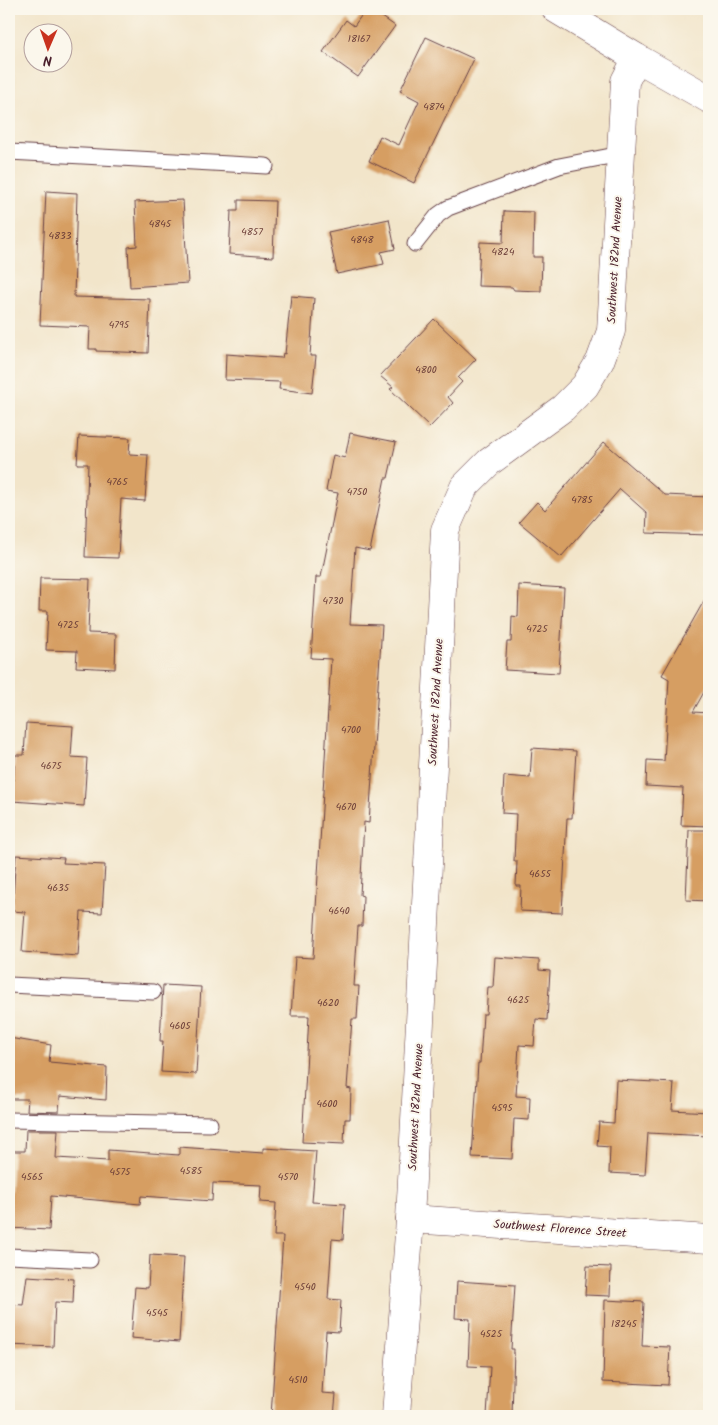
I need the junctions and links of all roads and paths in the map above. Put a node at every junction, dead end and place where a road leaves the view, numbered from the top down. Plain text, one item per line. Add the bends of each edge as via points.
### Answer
1 (556, 9) edge
2 (637, 58) junction
3 (709, 99) edge
4 (9, 152) edge
5 (621, 154) junction
6 (266, 166) dead end
7 (415, 244) dead end
8 (9, 986) edge
9 (153, 992) dead end
10 (9, 1120) edge
11 (210, 1124) dead end
12 (410, 1219) junction
13 (709, 1239) edge
14 (9, 1256) edge
15 (90, 1260) dead end
16 (396, 1416) edge

1 - 2 street
2 - 3 street
2 - 5 street, Southwest 182nd Avenue via 625,81
4 - 6 lane
5 - 7 lane via 559,166 448,208 438,214
5 - 12 street, Southwest 182nd Avenue via 611,332 600,361 585,386 563,408 489,462 464,487 445,530
8 - 9 lane
10 - 11 lane
12 - 13 street, Southwest Florence Street
12 - 16 street, Southwest 182nd Avenue
14 - 15 lane

